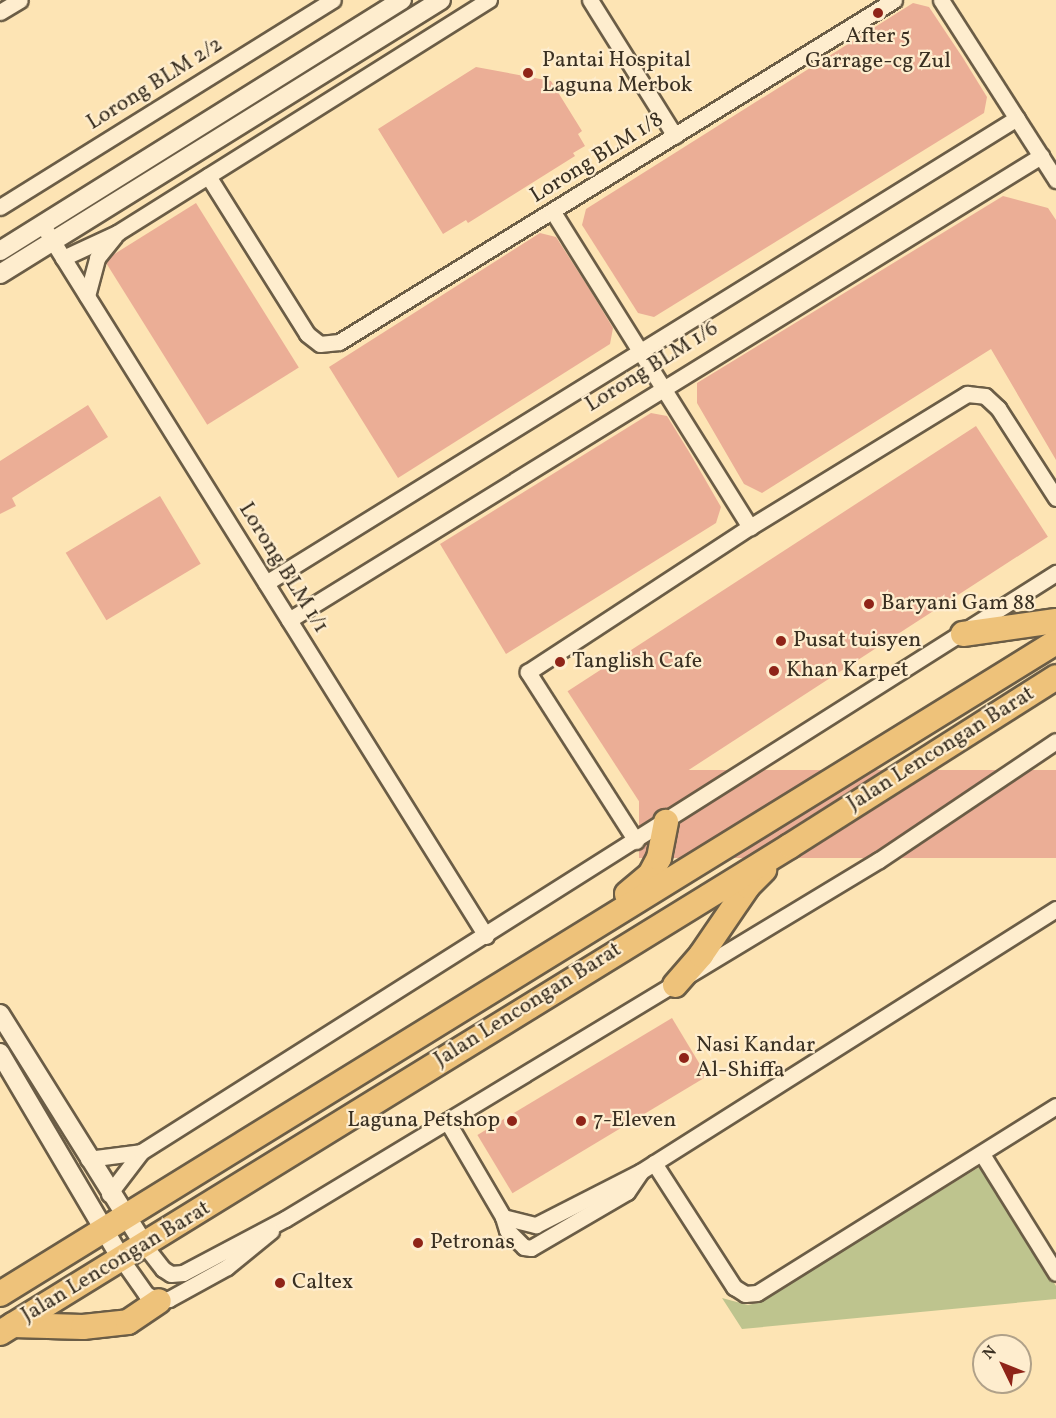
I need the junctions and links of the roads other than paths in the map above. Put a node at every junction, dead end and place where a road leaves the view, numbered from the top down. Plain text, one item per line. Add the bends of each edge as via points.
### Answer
1 (20, 0) edge
2 (333, 0) edge
3 (402, 0) edge
4 (441, 0) edge
5 (489, 0) edge
6 (590, 0) edge
7 (894, 0) edge
8 (941, 0) edge
9 (0, 12) edge
10 (1017, 118) junction
11 (675, 136) junction
12 (1041, 156) junction
13 (208, 176) junction
14 (1056, 180) edge
15 (0, 207) edge
16 (553, 212) junction
17 (42, 224) junction
18 (117, 233) junction
19 (53, 241) junction
20 (0, 250) edge
21 (63, 258) junction
22 (0, 274) edge
23 (87, 296) junction
24 (641, 353) junction
25 (663, 387) junction
26 (1056, 498) edge
27 (750, 527) junction
28 (1056, 573) edge
29 (266, 583) junction
30 (289, 620) junction
31 (1056, 621) edge
32 (963, 634) junction
33 (1056, 642) edge
34 (1056, 677) edge
35 (1056, 695) edge
36 (1023, 696) junction
37 (1056, 741) edge
38 (1056, 750) edge
39 (1039, 754) junction
40 (666, 822) junction
41 (636, 841) junction
42 (790, 846) junction
43 (1056, 909) edge
44 (605, 921) junction
45 (486, 936) junction
46 (675, 985) junction
47 (0, 1014) edge
48 (0, 1053) edge
49 (1056, 1106) edge
50 (447, 1121) junction
51 (141, 1152) junction
52 (982, 1154) junction
53 (88, 1159) junction
54 (654, 1163) junction
55 (640, 1172) junction
56 (109, 1194) junction
57 (124, 1216) junction
58 (503, 1217) junction
59 (285, 1219) junction
60 (103, 1229) junction
61 (145, 1246) junction
62 (122, 1260) junction
63 (1056, 1273) edge
64 (0, 1294) edge
65 (159, 1301) junction
66 (7, 1329) edge

1 - 9 street
2 - 15 street, Lorong BLM 2/2
3 - 17 street
4 - 19 street
5 - 13 street
6 - 11 street
7 - 11 street, Lorong BLM 1/8
8 - 10 street
10 - 12 street
10 - 24 street, Lorong BLM 1/6
11 - 16 street, Lorong BLM 1/8
12 - 14 street
12 - 25 street, Lorong BLM 1/6
13 - 16 street, Lorong BLM 1/8 via 307,334 320,345 339,342
13 - 18 street
16 - 24 street
17 - 19 street, Lorong BLM 1/1
17 - 20 street
18 - 21 street
18 - 23 street via 97,258
19 - 21 street, Lorong BLM 1/1
19 - 22 street
21 - 23 street, Lorong BLM 1/1
23 - 29 street, Lorong BLM 1/1
24 - 25 street
24 - 29 street, Lorong BLM 1/6
25 - 27 street
25 - 30 street, Lorong BLM 1/6
26 - 27 street via 998,408 975,393 958,398
27 - 41 street via 528,672
28 - 32 street
29 - 30 street, Lorong BLM 1/1
30 - 45 street, Lorong BLM 1/1
31 - 32 highway
32 - 40 street
33 - 44 highway, Jalan Lencongan Barat
34 - 36 highway, Jalan Lencongan Barat
35 - 36 highway
36 - 42 highway, Jalan Lencongan Barat
37 - 39 street
38 - 39 street
39 - 46 street
40 - 41 street
40 - 44 highway via 663,846 650,875 618,901
41 - 45 street
42 - 46 highway via 748,886 701,955
42 - 61 highway, Jalan Lencongan Barat via 639,936
43 - 54 street
44 - 57 highway, Jalan Lencongan Barat
45 - 51 street
46 - 50 street
47 - 53 street
48 - 60 street
49 - 52 street
50 - 58 street
50 - 59 street
51 - 53 street
51 - 56 street
52 - 54 street via 766,1289 745,1294 734,1287
52 - 63 street
53 - 56 street
54 - 55 street
55 - 58 street via 536,1225
55 - 58 street via 627,1192 531,1248 517,1242
56 - 57 street
57 - 60 highway, Jalan Lencongan Barat
57 - 61 street
59 - 61 street via 183,1273 171,1274 163,1269
59 - 65 street via 227,1268 190,1290
60 - 62 street
60 - 64 highway, Jalan Lencongan Barat
61 - 62 highway, Jalan Lencongan Barat
62 - 65 street via 146,1294
62 - 66 highway, Jalan Lencongan Barat
65 - 66 highway via 128,1322

